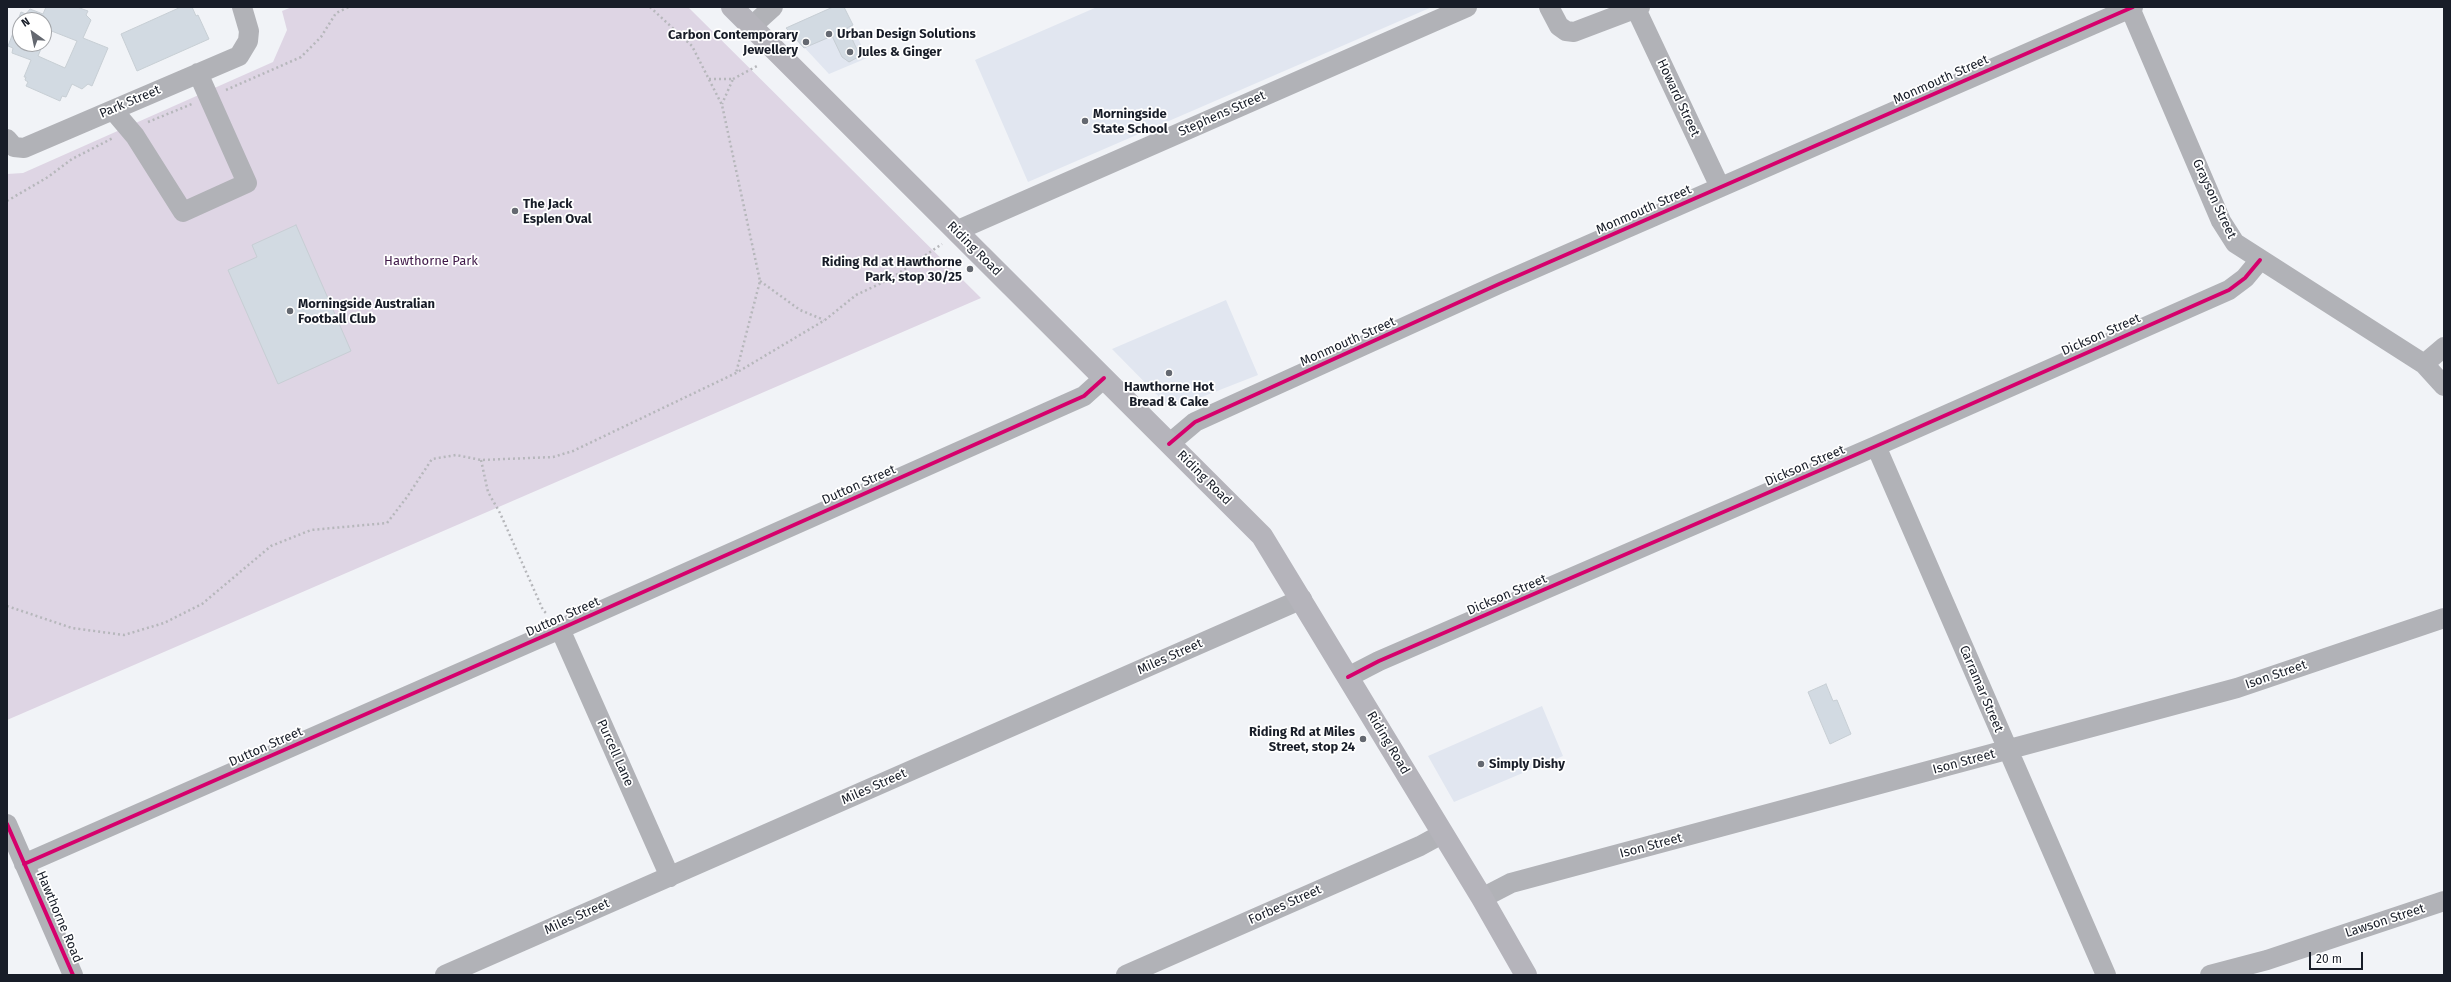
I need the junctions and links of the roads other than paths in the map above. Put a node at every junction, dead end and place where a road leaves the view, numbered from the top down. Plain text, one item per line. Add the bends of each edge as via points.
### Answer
1 (242, 7) edge
2 (732, 7) edge
3 (773, 7) edge
4 (1467, 7) edge
5 (1549, 7) edge
6 (1638, 8) edge
7 (2132, 8) edge
8 (752, 26) junction
9 (198, 73) junction
10 (113, 110) junction
11 (7, 139) edge
12 (1720, 188) junction
13 (956, 231) junction
14 (2260, 260) junction
15 (2444, 347) edge
16 (2424, 364) junction
17 (1104, 378) junction
18 (2444, 386) edge
19 (1169, 444) junction
20 (1876, 446) junction
21 (1302, 599) junction
22 (2444, 618) edge
23 (560, 629) junction
24 (1348, 677) junction
25 (2008, 750) junction
26 (7, 824) edge
27 (1442, 834) junction
28 (24, 864) junction
29 (670, 877) junction
30 (1482, 898) junction
31 (2444, 901) edge
32 (73, 975) edge
33 (445, 975) edge
34 (1126, 975) edge
35 (1526, 975) edge
36 (2106, 975) edge
37 (2210, 975) edge

1 - 9 street, Park Street via 247,20 248,41 239,56
2 - 8 main road, Riding Road
3 - 8 street
4 - 13 street, Stephens Street
5 - 6 street via 1559,26 1566,31 1574,32
6 - 12 street, Howard Street
7 - 12 street, Monmouth Street
7 - 14 street, Grayson Street via 2221,221 2235,243
8 - 13 main road, Riding Road
9 - 10 street, Park Street
9 - 10 street via 247,183 183,212 131,129
10 - 11 street, Park Street via 24,148 14,147
12 - 19 street, Monmouth Street via 1499,284 1195,422
13 - 17 main road, Riding Road
14 - 16 street, Grayson Street
14 - 20 street, Dickson Street via 2245,278 2229,290
15 - 16 street
16 - 18 street, Grayson Street
17 - 19 main road, Riding Road
17 - 23 street, Dutton Street via 1084,396
19 - 21 main road, Riding Road via 1262,536
20 - 24 street, Dickson Street
20 - 25 street, Carramar Street
21 - 24 main road, Riding Road
21 - 29 street, Miles Street
22 - 25 street, Ison Street via 2237,688
23 - 28 street, Dutton Street
23 - 29 street, Purcell Lane
24 - 27 main road, Riding Road
25 - 30 street, Ison Street via 1511,883
25 - 36 street, Carramar Street
26 - 28 street, Hawthorne Road
27 - 30 main road, Riding Road
27 - 34 street, Forbes Street
28 - 32 street, Hawthorne Road
29 - 33 street, Miles Street
30 - 35 main road, Riding Road
31 - 37 street, Lawson Street via 2267,960

